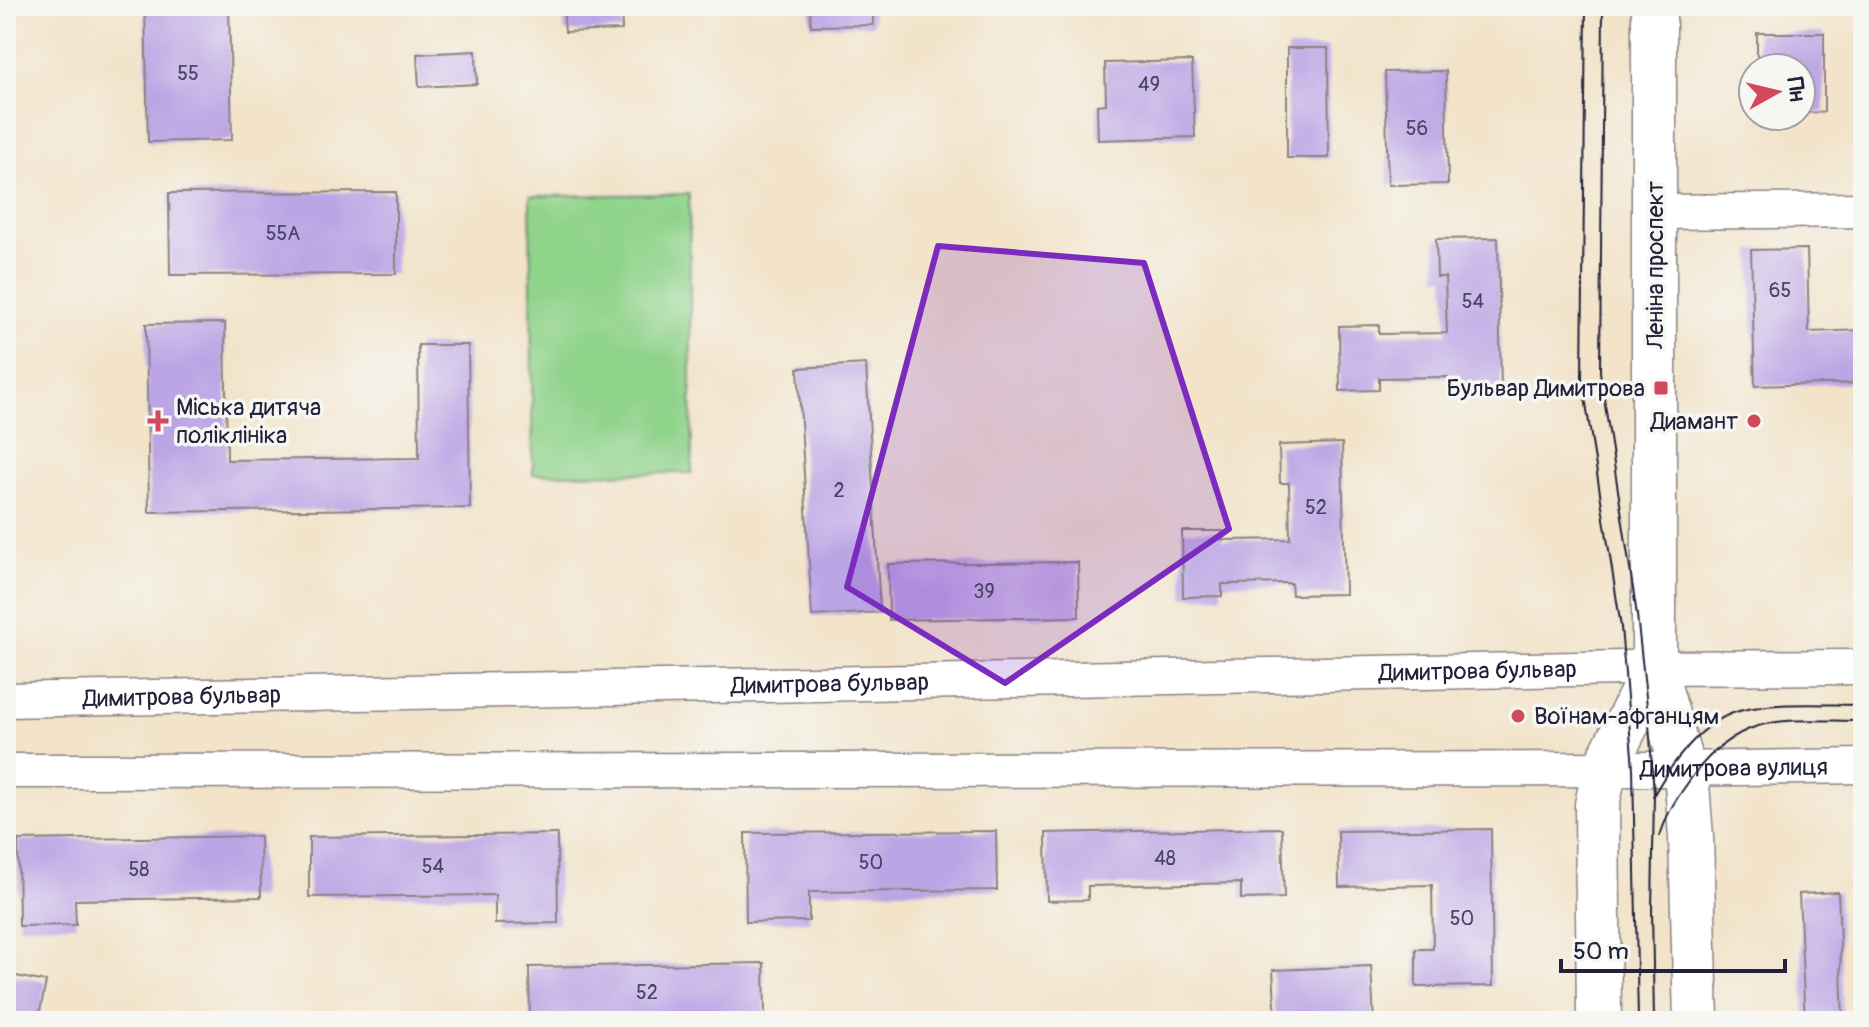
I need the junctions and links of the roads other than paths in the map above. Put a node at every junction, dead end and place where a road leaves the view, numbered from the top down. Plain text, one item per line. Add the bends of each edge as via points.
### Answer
1 (1654, 6) edge
2 (1863, 210) edge
3 (1655, 212) junction
4 (1863, 667) edge
5 (1654, 669) junction
6 (6, 700) edge
7 (1863, 766) edge
8 (1605, 768) junction
9 (1684, 768) junction
10 (6, 771) edge
11 (1599, 1021) edge
12 (1696, 1021) edge

1 - 3 main road, Леніна проспект
2 - 3 street
3 - 5 main road, Леніна проспект
4 - 5 street
5 - 6 street, Димитрова бульвар
5 - 8 main road, Леніна проспект
5 - 9 main road, Леніна проспект
7 - 9 street, Димитрова вулиця
8 - 9 street, Димитрова вулиця
8 - 10 street
8 - 11 main road, Леніна проспект via 1597,805
9 - 12 main road, Леніна проспект

